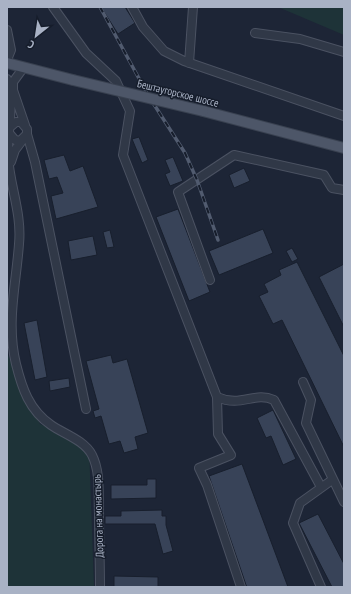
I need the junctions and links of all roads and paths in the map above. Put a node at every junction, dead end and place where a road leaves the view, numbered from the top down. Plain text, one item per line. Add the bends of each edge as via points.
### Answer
1 (53, 7) edge
2 (132, 7) edge
3 (193, 7) edge
4 (7, 30) edge
5 (256, 34) dead end
6 (344, 52) edge
7 (7, 60) edge
8 (7, 63) edge
9 (189, 63) junction
10 (24, 68) junction
11 (7, 79) edge
12 (344, 116) edge
13 (25, 125) junction
14 (8, 130) edge
15 (26, 136) junction
16 (344, 148) edge
17 (10, 168) junction
18 (344, 190) edge
19 (210, 280) dead end
20 (303, 382) dead end
21 (217, 397) junction
22 (86, 408) dead end
23 (332, 480) junction
24 (321, 487) junction
25 (344, 502) edge
26 (100, 587) edge
27 (241, 587) edge
28 (322, 587) edge

1 - 21 street via 86,53 116,81 130,111 123,155
2 - 9 street via 142,26 164,51
3 - 9 street
4 - 7 street via 11,50
5 - 6 street via 300,39
8 - 10 main road, Бештаугорское шоссе
9 - 12 street
10 - 13 street via 13,82 13,90
10 - 16 main road, Бештаугорское шоссе, bridge
11 - 14 street, Дорога на монастырь via 12,116
13 - 14 street via 16,122
13 - 15 street
14 - 15 street via 15,140
14 - 17 street, Дорога на монастырь
15 - 17 street via 11,158
15 - 22 street via 35,162
17 - 26 street, Дорога на монастырь via 20,242 10,311 11,338 16,363 26,398 32,408 50,424 83,444 91,454 98,472
18 - 19 street via 332,188 324,176 234,155 178,192
20 - 23 street via 311,400 306,423
21 - 24 street via 236,402 265,396 274,400
21 - 27 street via 218,434 231,455 199,468
23 - 24 street
23 - 25 street
24 - 28 street via 300,503 293,523

